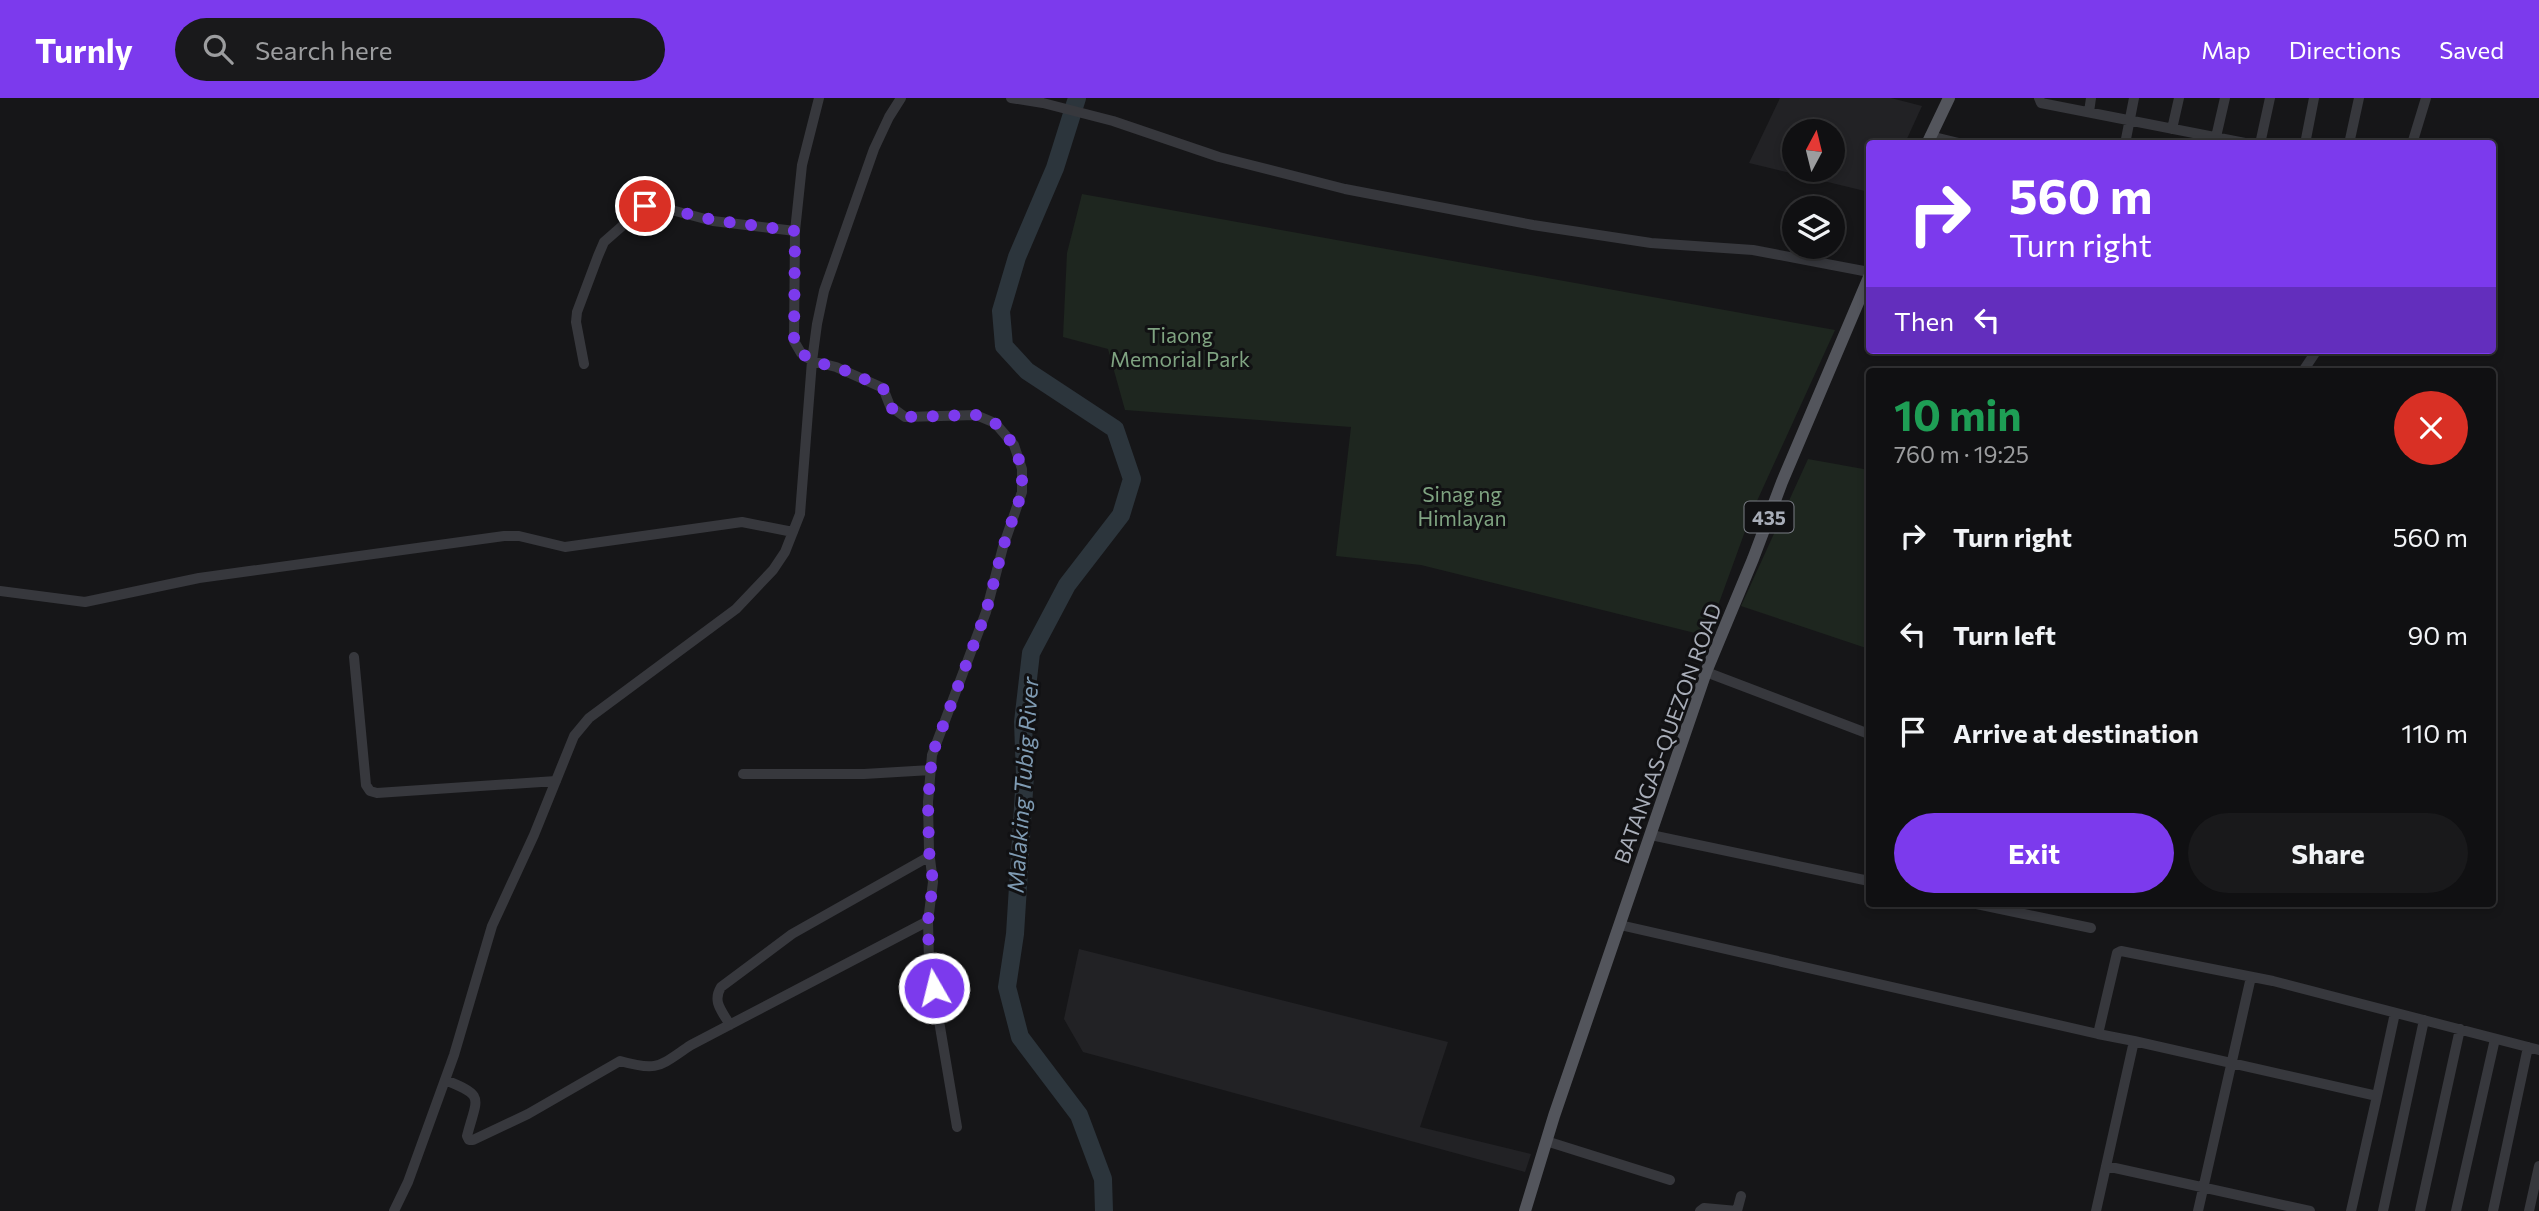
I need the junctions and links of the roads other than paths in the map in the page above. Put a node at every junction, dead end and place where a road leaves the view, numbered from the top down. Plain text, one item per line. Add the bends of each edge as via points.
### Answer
1 (819, 98) edge
2 (901, 98) edge
3 (1011, 98) edge
4 (1949, 98) edge
5 (2091, 98) edge
6 (2134, 98) edge
7 (2179, 98) edge
8 (2225, 98) edge
9 (2270, 98) edge
10 (2314, 98) edge
11 (2359, 98) edge
12 (2426, 98) edge
13 (2040, 100) edge
14 (2089, 112) junction
15 (2130, 120) junction
16 (2172, 129) junction
17 (2216, 137) junction
18 (1928, 140) edge
19 (2126, 140) edge
20 (2231, 140) edge
21 (2261, 140) edge
22 (2306, 140) edge
23 (2350, 140) edge
24 (2413, 140) edge
25 (795, 231) junction
26 (1866, 274) edge
27 (1866, 282) edge
28 (813, 361) junction
29 (583, 364) dead end
30 (793, 532) junction
31 (0, 591) edge
32 (354, 657) dead end
33 (1706, 672) junction
34 (1866, 733) edge
35 (931, 770) junction
36 (743, 774) dead end
37 (556, 781) junction
38 (1651, 835) junction
39 (930, 856) junction
40 (1866, 880) edge
41 (1991, 907) edge
42 (928, 921) junction
43 (1620, 925) junction
44 (2091, 928) dead end
45 (2251, 977) junction
46 (2395, 1013) junction
47 (2424, 1020) junction
48 (730, 1025) junction
49 (2460, 1030) junction
50 (2098, 1034) junction
51 (2495, 1039) junction
52 (2134, 1041) junction
53 (2534, 1049) edge
54 (2231, 1063) junction
55 (445, 1080) junction
56 (2377, 1096) junction
57 (957, 1127) dead end
58 (1546, 1141) junction
59 (2106, 1166) junction
60 (2539, 1166) edge
61 (1670, 1180) dead end
62 (2203, 1187) junction
63 (1741, 1196) dead end
64 (394, 1211) edge
65 (1525, 1211) edge
66 (1700, 1211) edge
67 (1737, 1211) edge
68 (2096, 1211) edge
69 (2198, 1211) edge
70 (2310, 1211) edge
71 (2351, 1211) edge
72 (2383, 1211) edge
73 (2420, 1211) edge
74 (2456, 1211) edge
75 (2493, 1211) edge
76 (2529, 1211) edge

1 - 25 street via 802,165
2 - 28 street via 874,149 824,291
3 - 26 street via 1113,121 1219,157 1345,190 1651,243 1753,250
4 - 18 main road
5 - 14 street
6 - 15 street
7 - 16 street
8 - 17 street
9 - 21 street
10 - 22 street
11 - 23 street
12 - 24 street
13 - 14 street
14 - 15 street
15 - 16 street
15 - 19 street
16 - 17 street
17 - 20 street
25 - 28 street via 794,341
25 - 29 street via 645,206 604,242 598,256 577,312
27 - 33 main road, BATANGAS-QUEZON ROAD / 435
28 - 30 street via 803,493
28 - 35 street via 883,388 890,407 905,417 976,415 995,423 1014,445 1022,469 1022,492 986,612 932,755
30 - 31 street via 742,522 565,547 504,536 199,578 85,602
30 - 37 street via 774,570 736,609 589,718 574,736
32 - 37 street via 370,791 438,791
33 - 34 street
33 - 38 main road, BATANGAS-QUEZON ROAD / 435
35 - 36 street
35 - 39 street
37 - 55 street via 492,926
38 - 40 street
38 - 43 main road, BATANGAS-QUEZON ROAD / 435
39 - 42 street via 933,882
39 - 48 street via 792,934 721,986 716,1002
41 - 44 street
42 - 48 street
42 - 57 street via 929,962
43 - 50 street
43 - 58 main road, BATANGAS-QUEZON ROAD / 435
45 - 46 street
45 - 50 street via 2122,951 2117,953
45 - 54 street
46 - 47 street
46 - 56 street
47 - 49 street
47 - 72 street
48 - 55 street via 657,1068 620,1061 473,1140 467,1136 475,1095
49 - 51 street
49 - 73 street
50 - 52 street
51 - 53 street
51 - 74 street
52 - 54 street
52 - 59 street
53 - 75 street
54 - 56 street
54 - 62 street
55 - 64 street
56 - 71 street
58 - 61 street
58 - 65 main road, BATANGAS-QUEZON ROAD / 435
59 - 62 street
59 - 68 street
60 - 76 street
62 - 69 street
62 - 70 street
63 - 67 street
66 - 67 street

